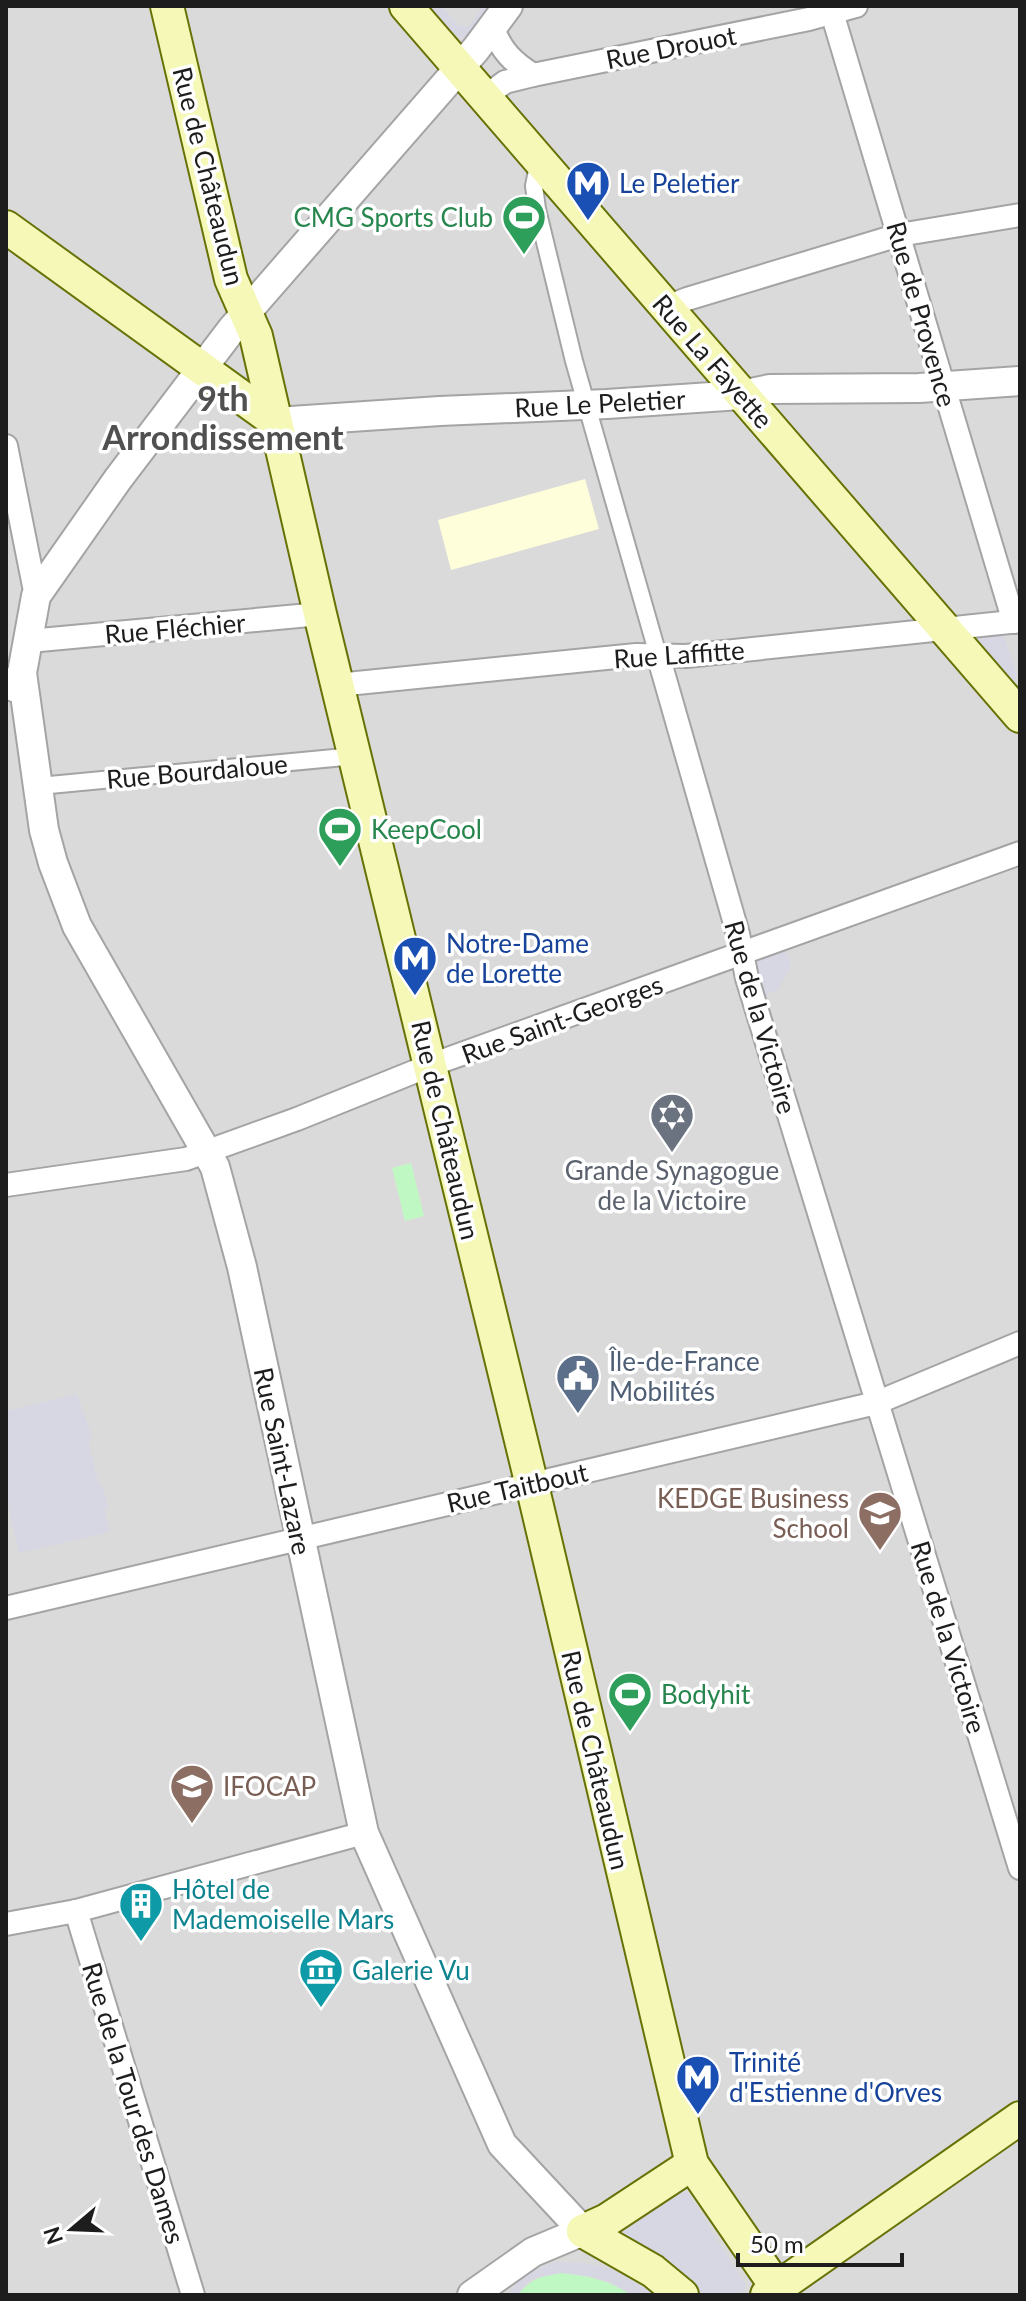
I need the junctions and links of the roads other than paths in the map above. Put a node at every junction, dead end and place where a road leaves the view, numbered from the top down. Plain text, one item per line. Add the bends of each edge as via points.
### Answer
1 (167, 6) edge
2 (406, 6) edge
3 (856, 6) edge
4 (831, 9) edge
5 (500, 17) edge
6 (460, 67) junction
7 (533, 75) junction
8 (486, 96) junction
9 (539, 158) junction
10 (1020, 215) edge
11 (6, 227) edge
12 (899, 235) junction
13 (667, 307) junction
14 (246, 313) junction
15 (191, 361) junction
16 (1020, 381) edge
17 (943, 386) junction
18 (741, 395) junction
19 (586, 406) junction
20 (264, 412) junction
21 (6, 446) edge
22 (36, 596) junction
23 (320, 614) junction
24 (1017, 622) edge
25 (944, 629) junction
26 (29, 641) junction
27 (658, 655) junction
28 (14, 674) edge
29 (337, 685) junction
30 (6, 703) edge
31 (1020, 716) edge
32 (355, 756) junction
33 (39, 786) junction
34 (1020, 853) edge
35 (742, 954) junction
36 (431, 1065) junction
37 (207, 1151) junction
38 (6, 1185) edge
39 (1020, 1343) edge
40 (876, 1403) junction
41 (531, 1483) junction
42 (299, 1539) junction
43 (6, 1608) edge
44 (364, 1833) junction
45 (1020, 1868) edge
46 (76, 1911) junction
47 (6, 1924) edge
48 (1020, 2118) edge
49 (692, 2164) junction
50 (583, 2231) junction
51 (776, 2293) edge
52 (193, 2295) edge
53 (472, 2295) edge
54 (682, 2295) edge

1 - 14 main road, Rue de Châteaudun via 231,279
2 - 6 main road, Rue La Fayette
3 - 4 street, Rue Drouot
4 - 7 street, Rue Drouot
4 - 12 street, Rue de Provence
5 - 6 street
5 - 7 street via 497,42 512,62
6 - 8 main road, Rue La Fayette
6 - 14 street
7 - 8 street, Rue Drouot via 505,82
8 - 9 main road, Rue La Fayette
9 - 13 main road, Rue La Fayette
9 - 19 street, Rue de la Victoire via 537,209
10 - 12 street
11 - 15 main road
12 - 13 street
12 - 17 street, Rue de Provence
13 - 18 main road, Rue La Fayette
14 - 15 street
14 - 20 main road, Rue de Châteaudun via 256,336
15 - 20 main road
15 - 22 street via 118,479
16 - 17 street, Rue Le Peletier
17 - 18 street, Rue Le Peletier via 770,389
17 - 24 street, Rue de Provence
18 - 19 street, Rue Le Peletier
18 - 25 main road, Rue La Fayette
19 - 20 street, Rue Le Peletier
19 - 27 street, Rue de la Victoire
20 - 23 main road, Rue de Châteaudun
21 - 22 street
22 - 26 street
23 - 26 street, Rue Fléchier
23 - 29 main road, Rue de Châteaudun
24 - 25 street, Rue Laffitte
25 - 27 street, Rue Laffitte
25 - 31 main road, Rue La Fayette
26 - 28 street
27 - 29 street, Rue Laffitte
27 - 35 street, Rue de la Victoire
28 - 30 street
28 - 33 street, Rue Saint-Lazare
29 - 32 main road, Rue de Châteaudun
32 - 33 street, Rue Bourdaloue
32 - 36 main road, Rue de Châteaudun
33 - 37 street, Rue Saint-Lazare via 44,830 77,926
34 - 35 street, Rue Saint-Georges
35 - 36 street, Rue Saint-Georges
35 - 40 street, Rue de la Victoire
36 - 37 street, Rue Saint-Georges
36 - 41 main road, Rue de Châteaudun
37 - 38 street, Rue Saint-Georges via 186,1159
37 - 42 street, Rue Saint-Lazare via 242,1267
39 - 40 street, Rue Taitbout
40 - 41 street, Rue Taitbout
40 - 45 street, Rue de la Victoire
41 - 42 street, Rue Taitbout
41 - 49 main road, Rue de Châteaudun
42 - 43 street, Rue Taitbout
42 - 44 street, Rue Saint-Lazare
44 - 46 street
44 - 50 street, Rue Saint-Lazare via 502,2144
46 - 47 street
46 - 52 street, Rue de la Tour des Dames
48 - 51 main road
49 - 50 main road
49 - 51 main road
50 - 53 street via 533,2252
50 - 54 main road via 653,2271

